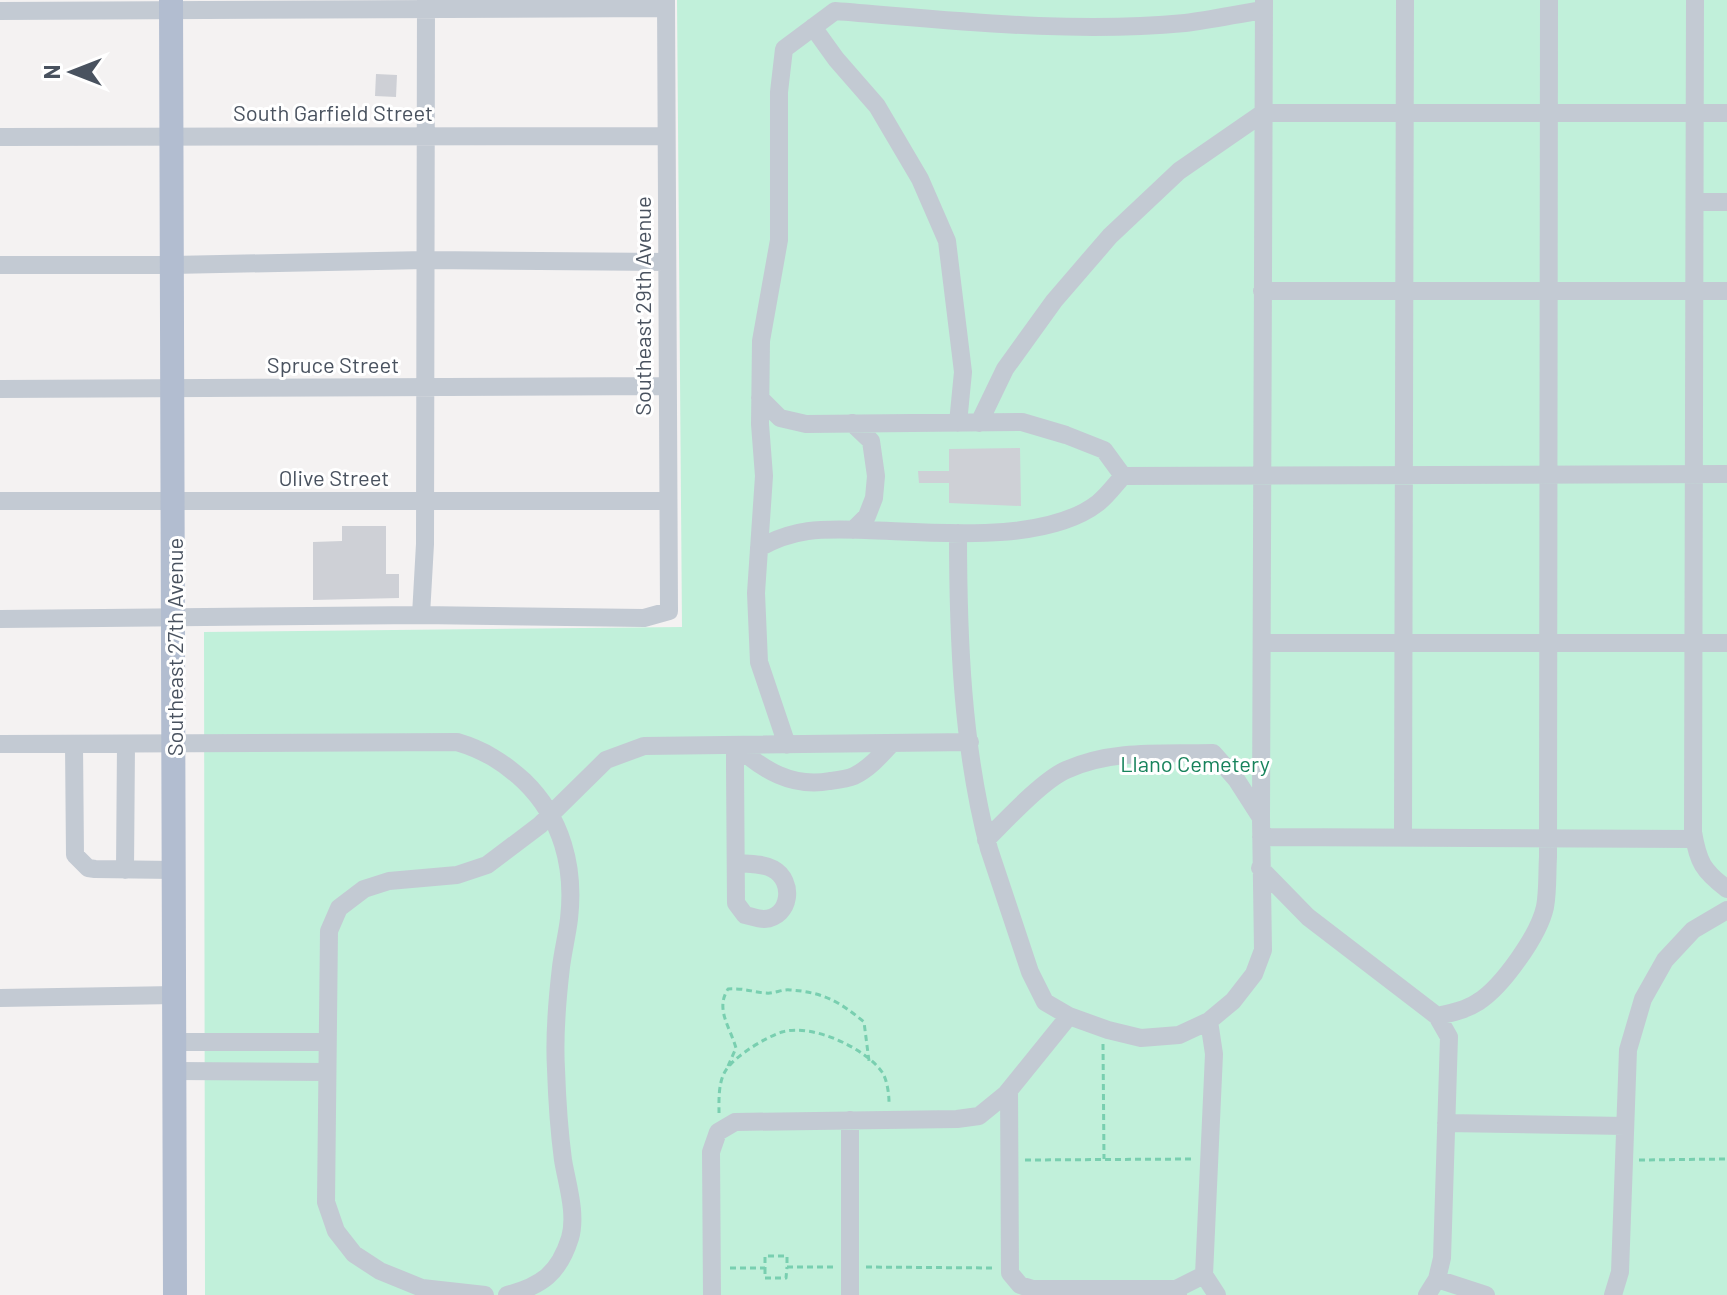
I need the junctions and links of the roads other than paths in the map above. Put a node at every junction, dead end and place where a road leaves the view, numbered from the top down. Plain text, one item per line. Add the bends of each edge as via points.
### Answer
1 (1405, 0) edge
2 (1549, 0) edge
3 (1695, 0) edge
4 (426, 4) edge
5 (666, 4) edge
6 (1264, 5) edge
7 (171, 6) edge
8 (936, 10) edge
9 (0, 11) edge
10 (813, 27) junction
11 (1263, 113) junction
12 (1405, 113) junction
13 (1549, 113) junction
14 (1695, 113) junction
15 (1727, 113) edge
16 (172, 136) junction
17 (425, 136) junction
18 (665, 136) junction
19 (0, 137) edge
20 (1695, 202) junction
21 (1727, 202) edge
22 (426, 260) junction
23 (666, 262) junction
24 (0, 265) edge
25 (172, 265) junction
26 (1262, 291) junction
27 (1404, 291) junction
28 (1549, 291) junction
29 (1694, 291) junction
30 (1727, 291) edge
31 (667, 386) junction
32 (426, 388) junction
33 (0, 389) edge
34 (173, 389) junction
35 (760, 398) junction
36 (852, 423) junction
37 (958, 423) junction
38 (979, 423) junction
39 (1694, 474) junction
40 (1727, 474) edge
41 (1404, 475) junction
42 (1548, 475) junction
43 (1123, 476) junction
44 (1262, 476) junction
45 (0, 501) edge
46 (173, 501) junction
47 (425, 501) junction
48 (668, 501) junction
49 (853, 530) junction
50 (958, 533) junction
51 (759, 548) junction
52 (421, 615) junction
53 (173, 617) junction
54 (0, 619) edge
55 (1262, 643) junction
56 (1403, 643) junction
57 (1548, 643) junction
58 (1693, 643) junction
59 (1727, 643) edge
60 (970, 742) junction
61 (892, 743) junction
62 (0, 744) edge
63 (74, 744) junction
64 (126, 744) junction
65 (174, 744) junction
66 (735, 745) junction
67 (787, 745) junction
68 (549, 814) junction
69 (1261, 828) junction
70 (1403, 837) junction
71 (1548, 838) junction
72 (1694, 839) junction
73 (986, 840) junction
74 (736, 863) dead end
75 (1260, 868) junction
76 (125, 870) junction
77 (174, 870) junction
78 (1726, 888) edge
79 (1727, 910) edge
80 (175, 995) junction
81 (0, 998) edge
82 (1069, 1016) junction
83 (1437, 1016) junction
84 (1209, 1021) junction
85 (175, 1042) junction
86 (326, 1042) junction
87 (175, 1071) junction
88 (326, 1072) junction
89 (1009, 1090) junction
90 (850, 1120) junction
91 (1446, 1123) junction
92 (1625, 1126) junction
93 (1204, 1275) junction
94 (1432, 1287) edge
95 (1177, 1292) edge
96 (175, 1295) edge
97 (485, 1295) edge
98 (507, 1295) edge
99 (712, 1295) edge
100 (850, 1295) edge
101 (1217, 1295) edge
102 (1486, 1295) edge
103 (1613, 1295) edge

1 - 12 street
2 - 13 street
3 - 14 street
4 - 5 street
4 - 7 street
4 - 17 street
5 - 18 street, Southeast 29th Avenue
6 - 8 street via 1186,22 1109,27
6 - 11 street
7 - 9 street
7 - 16 main road, Southeast 27th Avenue
8 - 10 street via 835,11
10 - 35 street via 784,49 779,240 761,341
10 - 37 street via 877,106 920,179 947,241 963,372
11 - 12 street
11 - 26 street
11 - 38 street via 1179,171 1110,236 1005,369
12 - 13 street
12 - 27 street
13 - 14 street
13 - 28 street
14 - 15 street
14 - 20 street
16 - 17 street, South Garfield Street
16 - 19 street, South Garfield Street
16 - 25 main road, Southeast 27th Avenue
17 - 18 street, South Garfield Street
17 - 22 street
18 - 23 street, Southeast 29th Avenue
20 - 21 street
20 - 29 street
22 - 23 street
22 - 25 street
22 - 32 street
23 - 31 street, Southeast 29th Avenue
24 - 25 street
25 - 34 main road, Southeast 27th Avenue
26 - 27 street
26 - 44 street
27 - 28 street
27 - 41 street
28 - 29 street
28 - 42 street
29 - 30 street
29 - 39 street
31 - 32 street, Spruce Street
31 - 48 street, Southeast 29th Avenue
32 - 34 street, Spruce Street
32 - 47 street
33 - 34 street, Spruce Street
34 - 46 main road, Southeast 27th Avenue
35 - 36 street via 780,418 806,424
35 - 51 street via 764,476
36 - 37 street
36 - 49 street via 871,441 876,476 867,516
37 - 38 street
38 - 43 street via 1022,422 1066,435 1104,450
39 - 40 street
39 - 42 street
39 - 58 street
41 - 42 street
41 - 44 street
41 - 56 street
42 - 57 street
43 - 44 street
43 - 50 street via 1097,504 1066,519 1030,530
44 - 55 street
45 - 46 street, Olive Street
46 - 47 street, Olive Street
46 - 53 main road, Southeast 27th Avenue
47 - 48 street, Olive Street
47 - 52 street
48 - 52 street, Southeast 29th Avenue via 669,611 644,618
49 - 50 street
49 - 51 street via 812,529
50 - 60 street via 958,622
51 - 67 street via 759,662
52 - 53 street
53 - 54 street
53 - 65 main road, Southeast 27th Avenue
55 - 56 street
55 - 69 street
56 - 57 street
56 - 70 street
57 - 58 street
57 - 71 street
58 - 59 street
58 - 72 street
60 - 61 street
60 - 73 street
61 - 66 street via 852,777 817,784 795,782 761,768
61 - 67 street
62 - 63 street
63 - 64 street
63 - 76 street via 75,855 88,868
64 - 65 street
64 - 76 street
65 - 68 street via 457,742 503,762 539,796
65 - 77 main road, Southeast 27th Avenue
66 - 67 street
66 - 68 street via 644,746 606,760
66 - 74 street
68 - 86 street via 487,865 457,875 389,881 364,889 339,908 329,931
68 - 98 street via 560,829 571,875 555,1068 572,1234 549,1276 533,1289
69 - 70 street
69 - 73 street via 1236,779 1213,753 1115,755 1064,771
69 - 75 street
70 - 71 street
71 - 72 street
71 - 83 street via 1545,908 1529,943 1480,1001
72 - 78 street via 1708,874
73 - 82 street via 1030,972 1045,1002
75 - 83 street via 1308,917
75 - 84 street via 1263,950 1254,974
76 - 77 street
77 - 80 main road, Southeast 27th Avenue
79 - 92 street via 1693,930 1665,960 1643,999 1628,1050
80 - 81 street
80 - 85 main road, Southeast 27th Avenue
82 - 84 street via 1141,1038 1179,1035
82 - 89 street
83 - 91 street via 1449,1037
84 - 93 street via 1214,1054
85 - 86 street
85 - 87 main road, Southeast 27th Avenue
86 - 88 street
87 - 88 street
87 - 96 main road, Southeast 27th Avenue
88 - 97 street via 326,1202 336,1231 354,1254 380,1271 422,1288
89 - 90 street via 979,1116
89 - 95 street via 1010,1273 1020,1285 1033,1289
90 - 99 street via 735,1122 718,1132 711,1152
90 - 100 street
91 - 92 street
91 - 94 street via 1442,1258
92 - 103 street via 1620,1272
93 - 95 street
93 - 101 street
94 - 102 street

